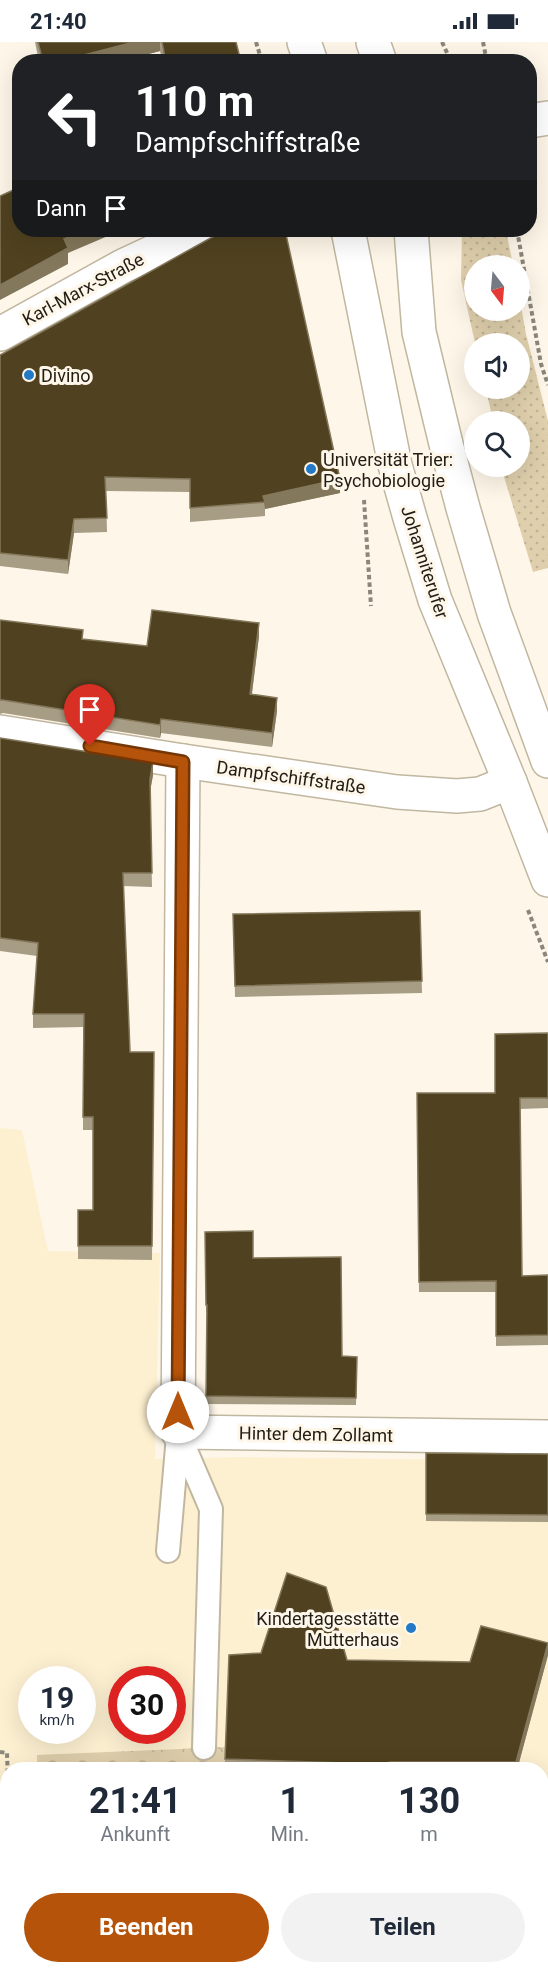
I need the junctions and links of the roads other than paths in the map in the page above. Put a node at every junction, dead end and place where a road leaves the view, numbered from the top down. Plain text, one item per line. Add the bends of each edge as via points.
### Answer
1 (185, 237) edge
2 (349, 237) edge
3 (412, 237) edge
4 (0, 333) edge
5 (0, 732) edge
6 (543, 747) edge
7 (183, 762) junction
8 (510, 782) junction
9 (548, 880) edge
10 (178, 1432) junction
11 (548, 1437) edge
12 (168, 1551) dead end
13 (204, 1748) dead end

1 - 4 street, Karl-Marx-Straße
2 - 8 street, Johanniterufer via 395,465 410,518 435,600
3 - 6 street via 419,332 432,389 494,613
5 - 7 street, Dampfschiffstraße
6 - 8 street via 537,748 519,776
7 - 8 street, Dampfschiffstraße via 397,792 457,796 480,794
7 - 10 street
8 - 9 street, Johanniterufer
10 - 11 street, Hinter dem Zollamt
10 - 12 lane
10 - 13 lane via 211,1509

